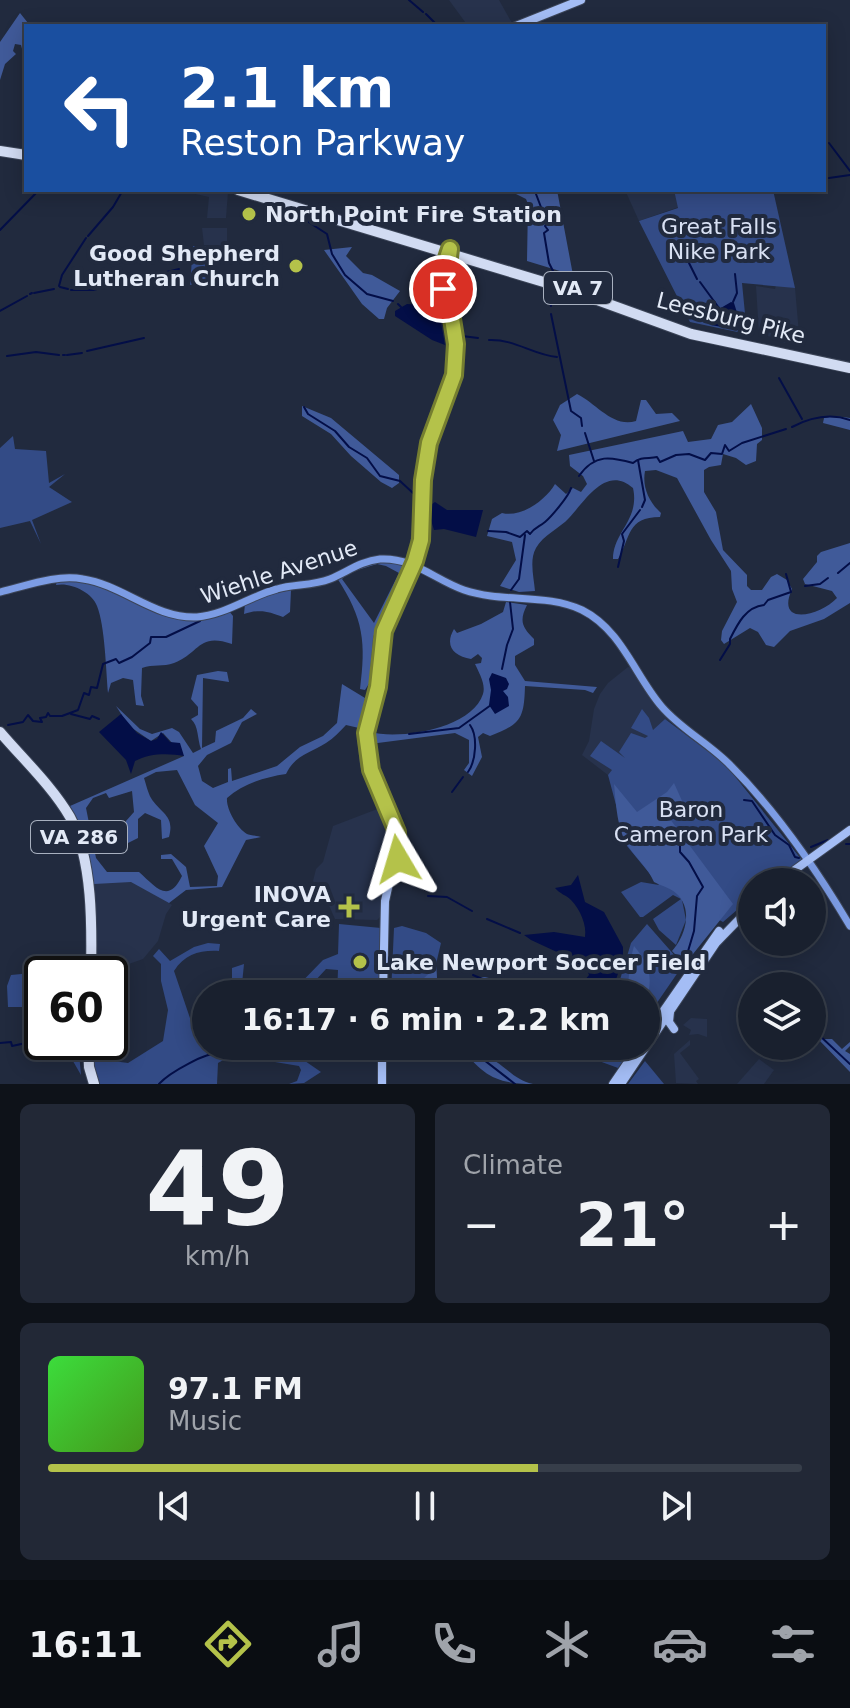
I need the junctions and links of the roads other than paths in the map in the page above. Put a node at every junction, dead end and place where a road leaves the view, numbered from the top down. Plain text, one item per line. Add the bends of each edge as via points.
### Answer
1 (581, 0) edge
2 (521, 24) edge
3 (3, 151) edge
4 (24, 152) edge
5 (245, 192) edge
6 (265, 192) edge
7 (449, 252) junction
8 (778, 352) junction
9 (807, 353) junction
10 (850, 366) edge
11 (413, 562) junction
12 (0, 590) edge
13 (0, 732) edge
14 (0, 741) edge
15 (850, 833) edge
16 (810, 861) junction
17 (799, 868) edge
18 (802, 868) edge
19 (738, 914) edge
20 (850, 918) edge
21 (738, 919) edge
22 (850, 926) edge
23 (84, 956) edge
24 (91, 956) edge
25 (386, 980) edge
26 (670, 1011) junction
27 (660, 1015) edge
28 (674, 1029) dead end
29 (83, 1060) edge
30 (89, 1060) edge
31 (384, 1060) edge
32 (629, 1060) edge
33 (87, 1084) edge
34 (94, 1084) edge
35 (384, 1084) edge
36 (613, 1084) edge
37 (621, 1084) edge

1 - 2 main road
3 - 4 highway
5 - 7 highway, Leesburg Pike / VA 7
6 - 7 highway, Leesburg Pike / VA 7
7 - 8 highway, Leesburg Pike / VA 7 via 691,334
7 - 9 highway, Leesburg Pike / VA 7 via 573,286 681,326
7 - 11 main road via 446,287 455,367 426,459 422,530
8 - 9 highway
8 - 10 highway, Leesburg Pike / VA 7
9 - 10 highway, Leesburg Pike / VA 7
11 - 12 main road, Wiehle Avenue via 390,555 367,558 323,578 273,586 196,614 168,610 82,575
11 - 16 main road, Wiehle Avenue via 461,589 490,597 568,601 592,611 617,634 669,709 736,765
11 - 25 main road via 384,631 366,733 371,770 398,844
13 - 24 highway, VA 286 via 63,806 78,835 89,897
14 - 23 highway, VA 286 via 54,805 72,837 83,898
15 - 16 main road
16 - 17 main road
16 - 18 main road
16 - 20 main road, Wiehle Avenue
16 - 22 main road, Wiehle Avenue
19 - 27 main road via 707,945
21 - 26 main road
26 - 28 main road
26 - 37 main road
29 - 33 highway
30 - 34 highway
31 - 35 main road
32 - 36 main road

